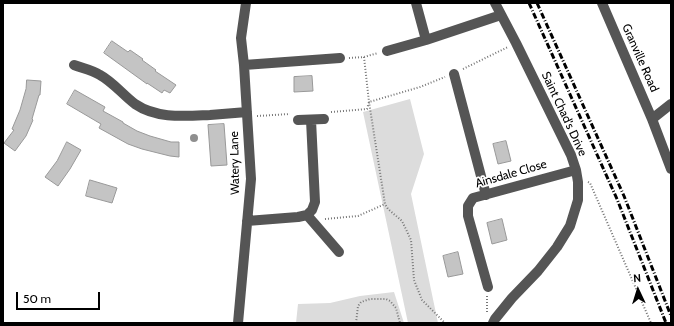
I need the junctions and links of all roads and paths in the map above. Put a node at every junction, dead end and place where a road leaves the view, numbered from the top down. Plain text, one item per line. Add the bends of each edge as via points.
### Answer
1 (246, 3) edge
2 (416, 3) edge
3 (495, 3) edge
4 (602, 3) edge
5 (501, 15) junction
6 (426, 40) junction
7 (516, 43) junction
8 (387, 51) joint
9 (364, 56) junction
10 (340, 58) joint
11 (74, 65) dead end
12 (244, 65) junction
13 (454, 74) junction
14 (369, 102) junction
15 (671, 104) edge
16 (249, 114) junction
17 (324, 115) joint
18 (297, 117) joint
19 (652, 119) junction
20 (311, 120) junction
21 (671, 169) edge
22 (576, 172) junction
23 (486, 195) junction
24 (386, 204) junction
25 (307, 215) junction
26 (320, 220) dead end
27 (247, 221) junction
28 (339, 252) dead end
29 (488, 287) joint
30 (494, 321) edge
31 (238, 323) edge
32 (356, 323) edge
33 (400, 323) edge
34 (445, 323) edge
35 (651, 323) edge

1 - 12 street, Watery Lane via 241,38
2 - 6 street
3 - 5 street
4 - 19 street, Granville Road
5 - 6 street
5 - 7 street, Saint Chad's Drive
6 - 8 street
7 - 13 path
7 - 22 street, Saint Chad's Drive via 571,155
8 - 9 path
9 - 10 path
9 - 14 path
10 - 12 street
11 - 16 street via 100,75 136,104 149,111 184,116
12 - 16 street, Watery Lane
13 - 14 path
13 - 23 street
14 - 17 path via 367,109
14 - 24 path
15 - 19 street
16 - 18 path
16 - 27 street, Watery Lane via 250,179
17 - 20 street
18 - 20 street
19 - 21 street, Granville Road
20 - 25 street via 316,202
22 - 23 street, Ainsdale Close
22 - 30 street, Saint Chad's Drive via 578,200 570,226 538,271
22 - 35 path via 590,183
23 - 29 street, Ainsdale Close via 473,198 468,206 468,216
24 - 26 path via 358,216
24 - 34 path via 402,221 411,240 414,280 422,300
25 - 27 street
25 - 28 street
27 - 31 street, Watery Lane
29 - 30 path via 486,314
32 - 33 path via 358,306 370,299 390,301 396,308

